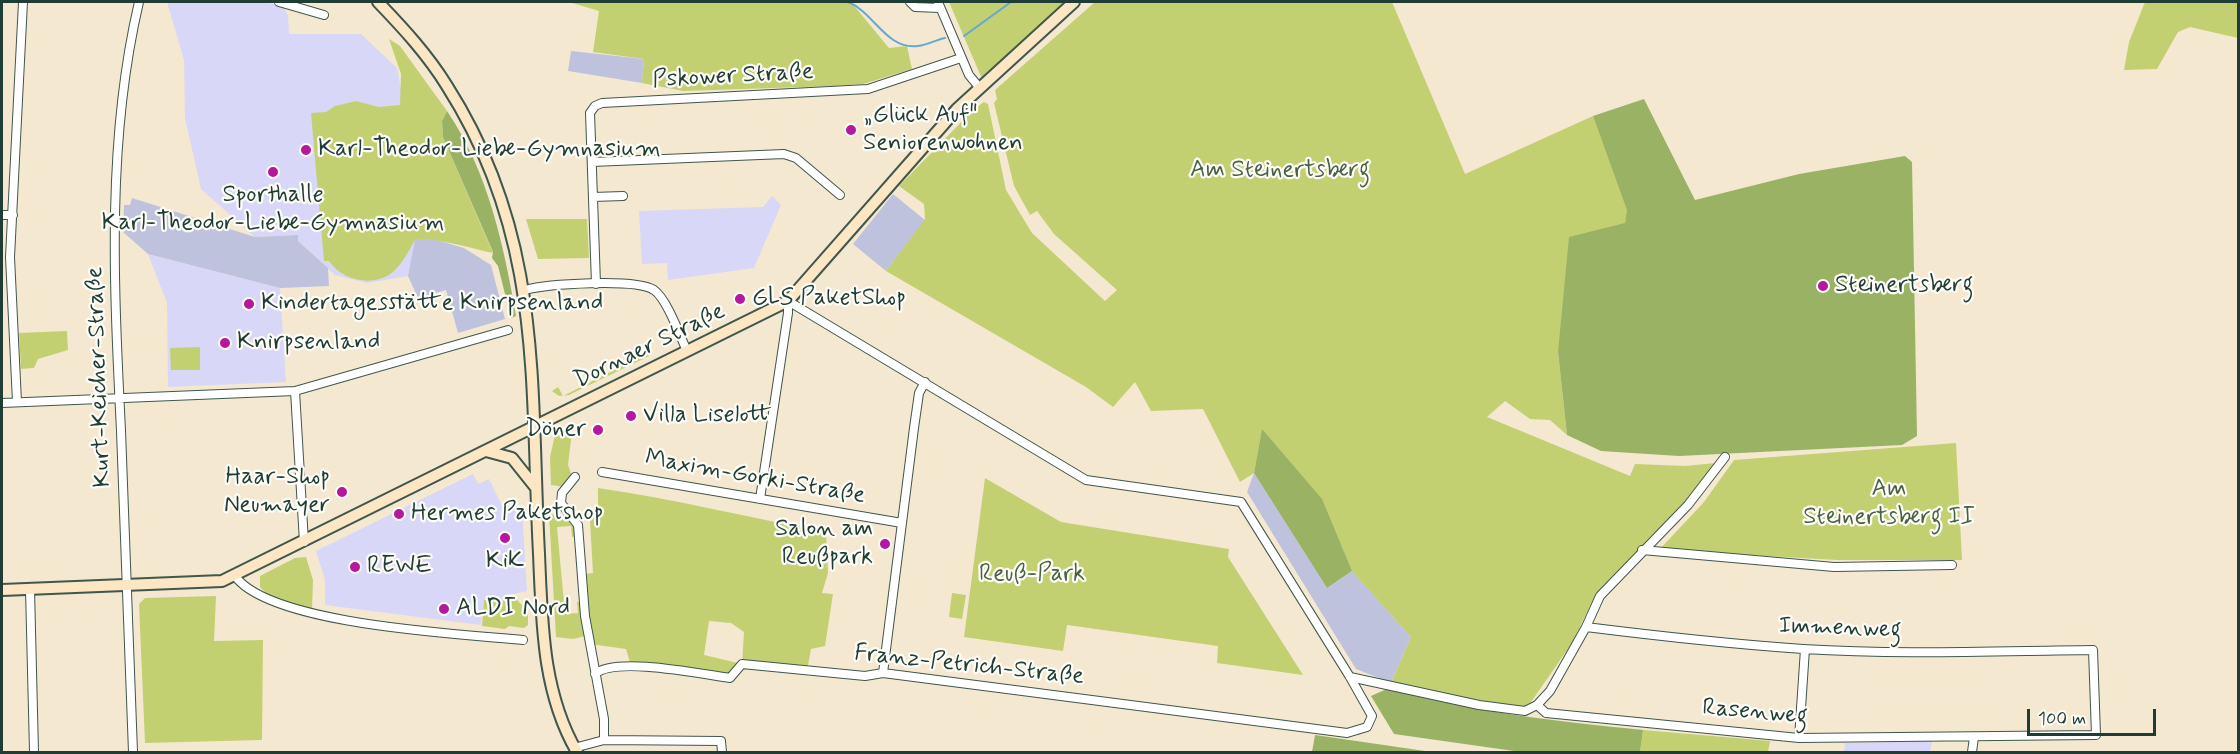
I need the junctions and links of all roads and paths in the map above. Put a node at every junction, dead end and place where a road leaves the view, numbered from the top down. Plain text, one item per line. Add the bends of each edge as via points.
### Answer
1 (23, 2) edge
2 (139, 2) edge
3 (279, 2) edge
4 (378, 2) edge
5 (910, 2) edge
6 (1074, 2) edge
7 (939, 5) edge
8 (324, 15) dead end
9 (961, 58) junction
10 (979, 87) junction
11 (592, 162) junction
12 (840, 195) dead end
13 (623, 196) dead end
14 (593, 197) junction
15 (2, 215) edge
16 (13, 215) junction
17 (596, 284) junction
18 (530, 289) junction
19 (788, 301) junction
20 (508, 330) dead end
21 (687, 351) junction
22 (925, 382) junction
23 (295, 391) junction
24 (119, 399) junction
25 (17, 402) junction
26 (2, 403) edge
27 (536, 426) junction
28 (486, 451) junction
29 (1725, 457) dead end
30 (602, 472) dead end
31 (575, 477) dead end
32 (536, 489) junction
33 (760, 498) junction
34 (902, 524) junction
35 (304, 542) junction
36 (1642, 550) junction
37 (1952, 565) dead end
38 (235, 576) junction
39 (128, 585) junction
40 (30, 589) junction
41 (2, 590) edge
42 (1586, 627) junction
43 (524, 640) dead end
44 (1804, 649) junction
45 (883, 673) junction
46 (595, 674) junction
47 (1350, 676) junction
48 (1537, 705) junction
49 (2097, 735) joint
50 (1974, 736) junction
51 (1800, 738) junction
52 (604, 740) junction
53 (576, 750) edge
54 (34, 753) edge
55 (133, 753) edge
56 (722, 753) edge
57 (1972, 753) edge

1 - 16 street
2 - 24 street, Kurt-Keicher-Straße via 123,75 115,196
3 - 8 street
4 - 18 main road via 446,84 482,148
5 - 7 street via 915,7
6 - 10 main road, Dornaer Straße
7 - 9 street
9 - 10 street
9 - 11 street, Pskower Straße via 868,89 602,103 590,113
10 - 19 main road, Dornaer Straße
11 - 12 street via 784,154 796,158
11 - 14 street, Pskower Straße
13 - 14 street
14 - 17 street, Pskower Straße
15 - 16 street
16 - 25 street via 10,257
17 - 18 street
17 - 21 street via 628,283 653,290 660,296
18 - 27 main road
19 - 21 main road, Dornaer Straße
19 - 22 street
19 - 33 street
20 - 23 street
21 - 27 main road, Dornaer Straße
22 - 34 street via 919,393
22 - 47 street via 1086,480 1241,502
23 - 24 street
23 - 35 street
24 - 25 street
24 - 39 street, Kurt-Keicher-Straße
25 - 26 street
27 - 28 main road, Dornaer Straße
27 - 32 main road
28 - 32 main road via 512,458
28 - 35 main road, Dornaer Straße
29 - 36 street via 1688,506
30 - 33 street, Maxim-Gorki-Straße
31 - 46 street via 562,493 561,502 578,525 585,616
32 - 53 main road via 546,656 557,707
33 - 34 street, Maxim-Gorki-Straße
34 - 45 street
35 - 38 main road, Dornaer Straße
36 - 37 street via 1834,567
36 - 42 street via 1600,596
38 - 39 main road, Dornaer Straße via 222,581
38 - 43 street via 253,592 312,615
39 - 40 main road
39 - 55 street, Kurt-Keicher-Straße
40 - 41 main road
40 - 54 street
42 - 44 street, Immenweg
42 - 48 street via 1550,692
44 - 49 street, Immenweg via 2094,650
44 - 51 street
45 - 46 street, Franz-Petrich-Straße via 865,676 742,664 730,678 631,666 602,669
45 - 47 street, Franz-Petrich-Straße via 1347,733 1367,727 1372,716
46 - 52 street
47 - 48 street via 1479,705 1525,711
48 - 51 street, Rasenweg via 1546,713
49 - 50 street, Rasenweg
50 - 51 street, Rasenweg
50 - 57 street
52 - 53 street
52 - 56 street via 721,741

